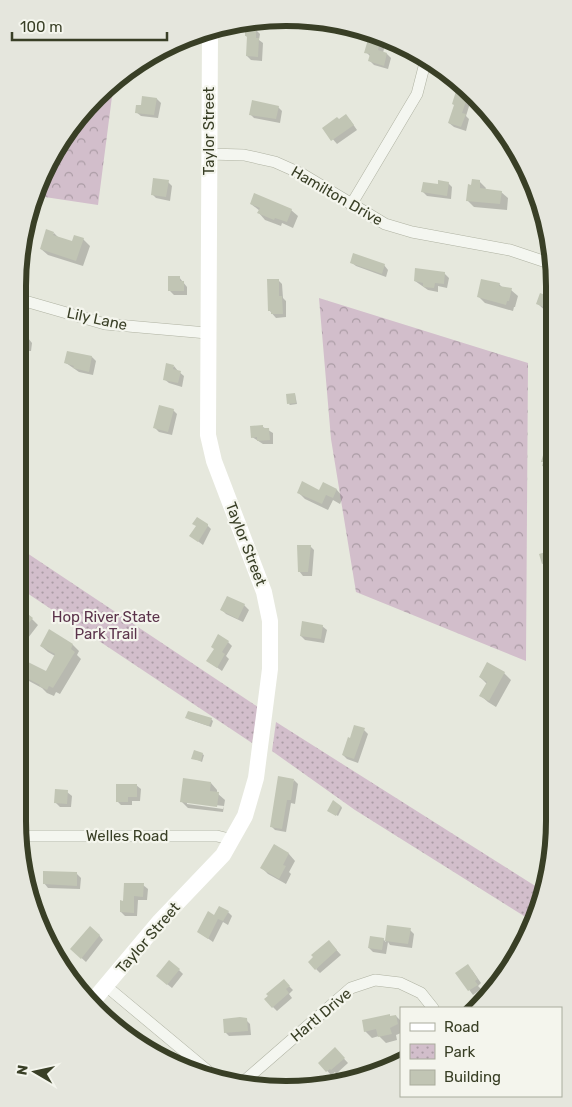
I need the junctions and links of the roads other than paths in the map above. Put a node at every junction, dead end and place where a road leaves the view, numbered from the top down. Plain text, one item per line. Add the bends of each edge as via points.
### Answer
1 (210, 38) edge
2 (424, 66) edge
3 (209, 154) junction
4 (351, 204) junction
5 (545, 262) edge
6 (26, 301) edge
7 (207, 333) junction
8 (27, 836) edge
9 (233, 840) junction
10 (106, 986) junction
11 (96, 998) edge
12 (432, 1007) edge
13 (203, 1067) edge
14 (248, 1078) edge

1 - 3 street, Taylor Street
2 - 4 street via 416,94
3 - 4 street, Hamilton Drive via 244,155 275,162 302,174
3 - 7 street, Taylor Street
4 - 5 street, Hamilton Drive via 394,227 510,250
6 - 7 street, Lily Lane via 105,324
7 - 9 street, Taylor Street via 208,435 214,461 264,592 270,621 270,669 256,778 245,816
8 - 9 street, Welles Road via 217,836
9 - 10 street, Taylor Street
10 - 11 street, Taylor Street
10 - 13 street
12 - 14 street, Hartl Drive via 421,993 400,983 375,980 351,988

